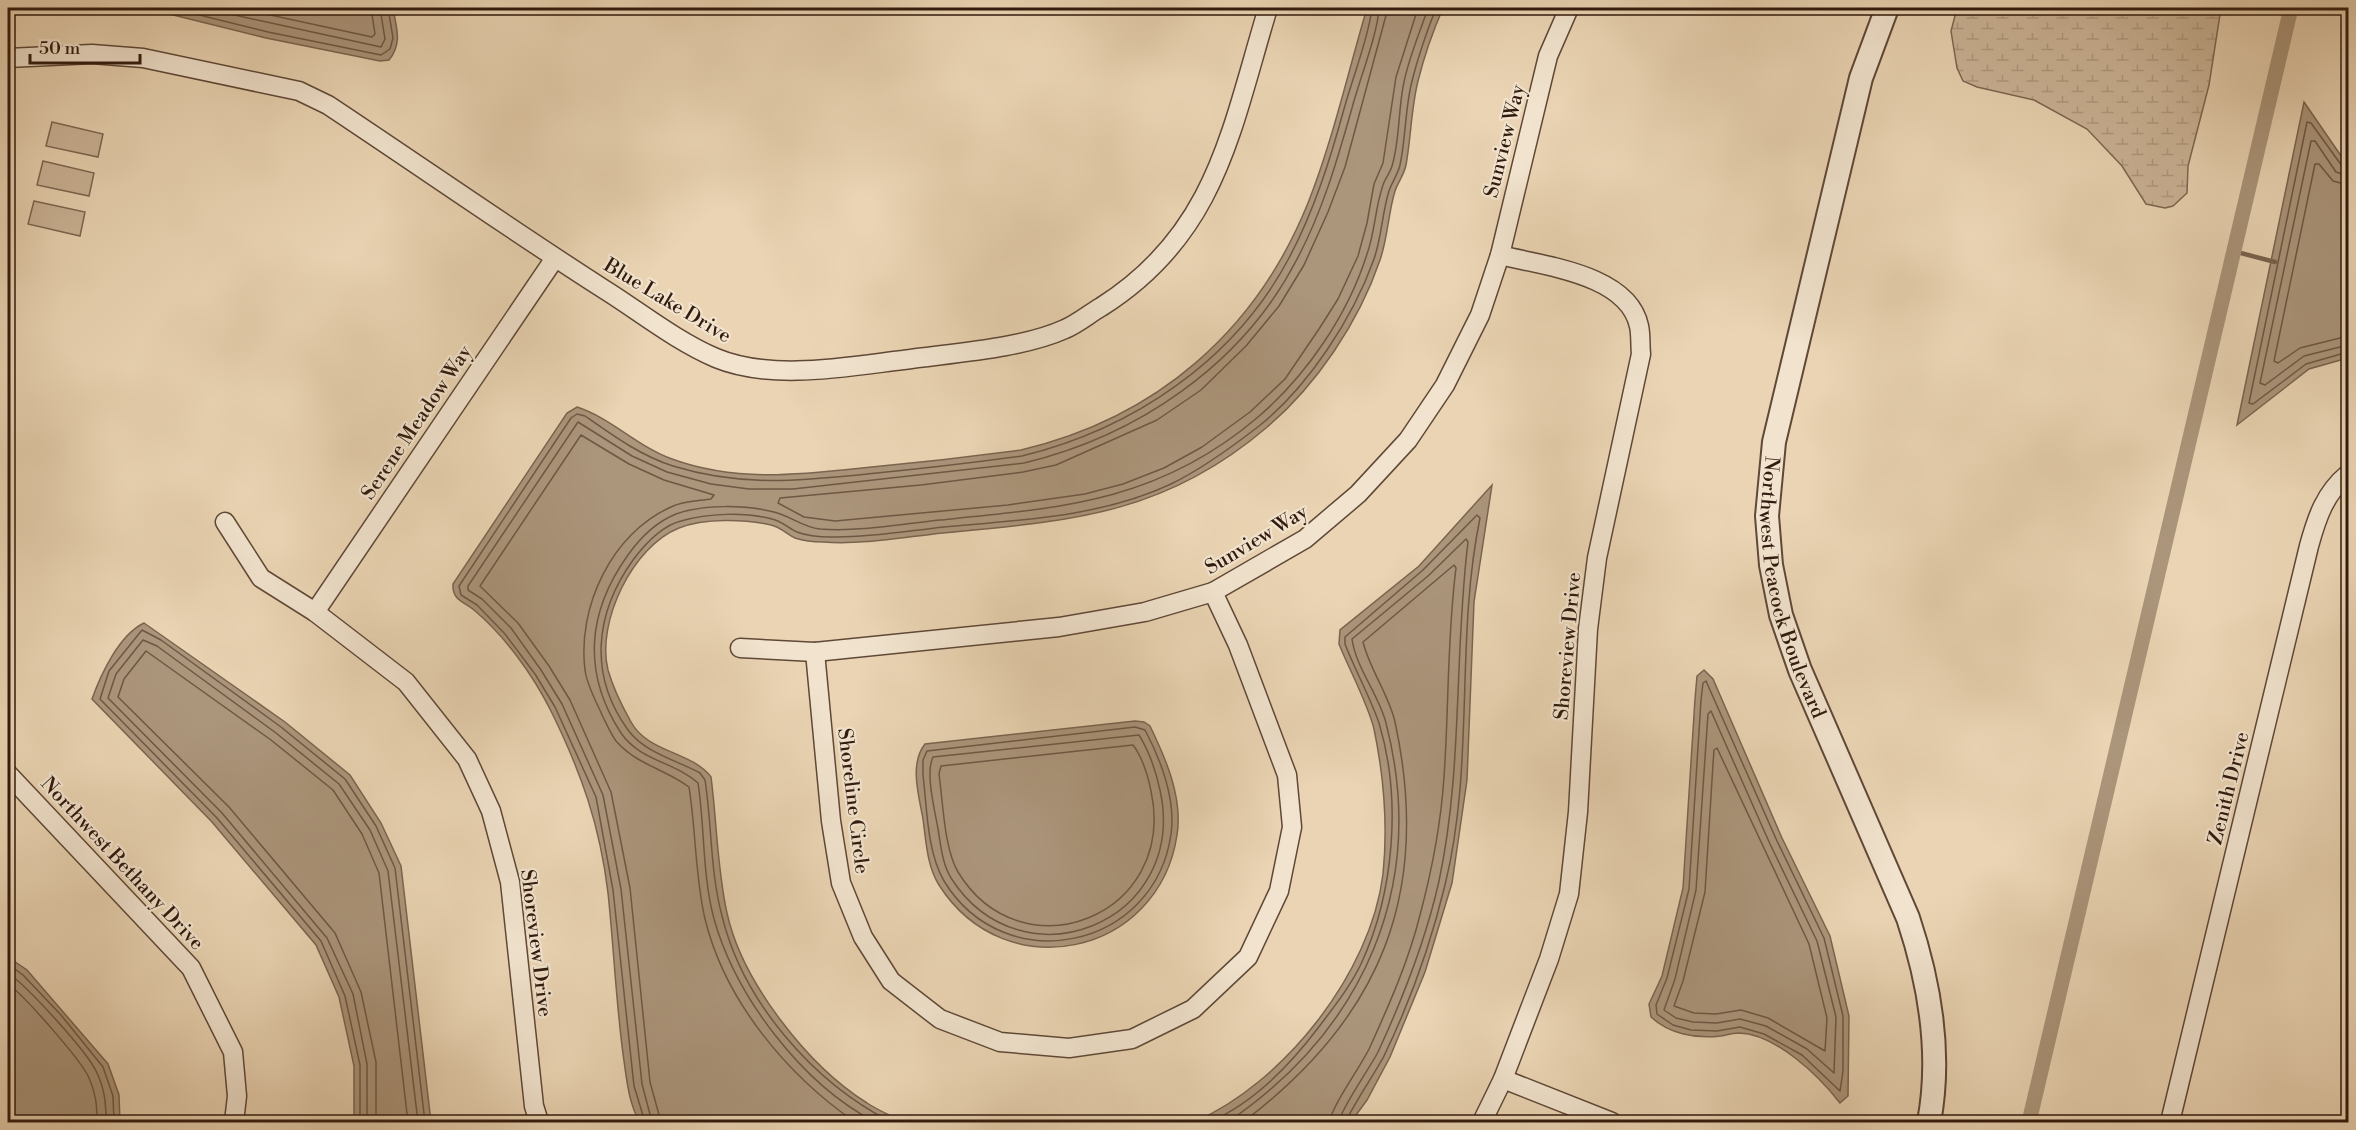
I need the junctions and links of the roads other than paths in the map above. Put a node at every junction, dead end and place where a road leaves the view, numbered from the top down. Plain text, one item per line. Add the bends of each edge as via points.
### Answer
1 (1268, 8) edge
2 (1569, 8) edge
3 (1887, 8) edge
4 (10, 59) edge
5 (1500, 255) junction
6 (555, 258) junction
7 (2349, 474) edge
8 (225, 522) dead end
9 (1213, 592) junction
10 (315, 612) junction
11 (741, 648) dead end
12 (815, 652) junction
13 (8, 774) edge
14 (1503, 1079) junction
15 (234, 1122) edge
16 (539, 1122) edge
17 (1482, 1122) edge
18 (1612, 1122) edge
19 (1929, 1122) edge
20 (2170, 1122) edge

1 - 6 street, Blue Lake Drive via 1221,163 1194,218 1161,259 1117,296 1064,330 1003,346 885,362 782,371 750,368 716,357 683,339
2 - 5 street, Sunview Way via 1548,56
3 - 19 street, Northwest Peacock Boulevard via 1861,78 1774,442 1767,516 1781,615 1800,670 1921,956 1931,1004 1934,1051
4 - 6 street, Blue Lake Drive via 92,54 143,58 299,91 328,105 417,163
5 - 9 street, Sunview Way via 1480,315 1445,385 1408,440 1358,494 1305,539
5 - 14 street, Shoreview Drive via 1590,277 1622,295 1639,324 1641,354 1597,558 1587,629 1578,812 1569,894 1549,959
6 - 10 street, Serene Meadow Way
7 - 20 street, Zenith Drive via 2324,501 2309,546
8 - 10 street, Shoreview Drive via 261,578
9 - 12 street, Sunview Way via 1145,612 1059,627
9 - 12 street, Shoreline Circle via 1238,645 1287,775 1292,827 1279,891 1248,957 1193,1008 1132,1039 1069,1048 1000,1042 940,1019 891,981 863,937 841,883 831,821
10 - 16 street, Shoreview Drive via 406,682 466,759 491,811 510,882 534,1106
11 - 12 street, Sunview Way
13 - 15 street, Northwest Bethany Drive via 191,968 233,1052 237,1096
14 - 17 street, Shoreview Drive
14 - 18 street

